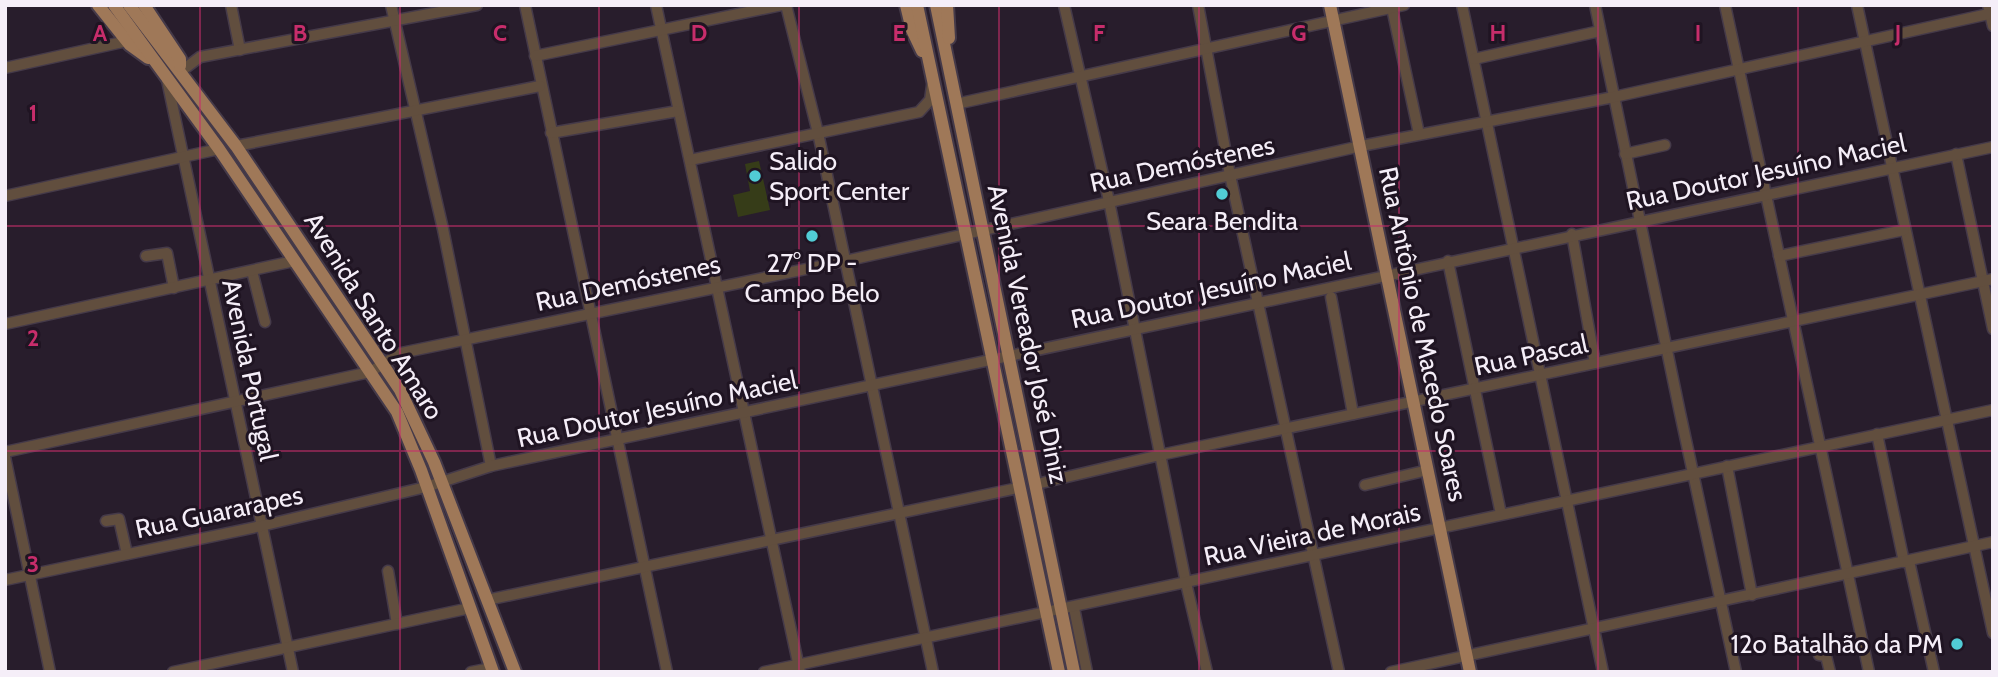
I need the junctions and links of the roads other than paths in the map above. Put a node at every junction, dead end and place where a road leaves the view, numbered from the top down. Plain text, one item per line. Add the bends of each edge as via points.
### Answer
1 (99, 5) edge
2 (114, 5) edge
3 (129, 5) edge
4 (231, 5) edge
5 (391, 5) edge
6 (477, 5) edge
7 (525, 5) edge
8 (656, 5) edge
9 (784, 5) edge
10 (906, 5) edge
11 (917, 5) edge
12 (936, 5) edge
13 (947, 5) edge
14 (1064, 5) edge
15 (1198, 5) edge
16 (1330, 5) edge
17 (1404, 5) edge
18 (1462, 5) edge
19 (1595, 5) edge
20 (1725, 5) edge
21 (1857, 5) edge
22 (1392, 8) junction
23 (1990, 10) edge
24 (137, 16) edge
25 (1334, 21) junction
26 (394, 22) junction
27 (1993, 26) edge
28 (661, 29) junction
29 (1600, 31) junction
30 (127, 41) junction
31 (1865, 41) junction
32 (240, 50) junction
33 (1206, 50) junction
34 (535, 56) junction
35 (947, 56) junction
36 (1474, 59) junction
37 (155, 63) junction
38 (5, 68) edge
39 (1738, 68) junction
40 (179, 71) junction
41 (932, 76) junction
42 (1079, 76) junction
43 (167, 77) junction
44 (540, 86) junction
45 (1614, 97) junction
46 (956, 104) junction
47 (678, 111) junction
48 (415, 112) junction
49 (1488, 123) junction
50 (551, 133) junction
51 (818, 133) junction
52 (1419, 134) junction
53 (1665, 145) dead end
54 (236, 146) junction
55 (1361, 146) junction
56 (1993, 147) edge
57 (219, 149) junction
58 (1625, 154) junction
59 (1956, 155) junction
60 (183, 158) junction
61 (690, 160) junction
62 (1891, 168) junction
63 (1230, 175) junction
64 (1767, 193) junction
65 (5, 196) edge
66 (1109, 201) junction
67 (1638, 220) junction
68 (983, 229) junction
69 (1904, 230) junction
70 (964, 234) junction
71 (1572, 234) junction
72 (1514, 247) junction
73 (146, 256) dead end
74 (1779, 256) junction
75 (294, 261) junction
76 (845, 261) junction
77 (1447, 261) junction
78 (252, 271) junction
79 (1388, 274) junction
80 (1987, 280) edge
81 (210, 281) junction
82 (718, 286) junction
83 (174, 288) junction
84 (1919, 295) junction
85 (1331, 297) dead end
86 (1259, 301) junction
87 (590, 313) junction
88 (1792, 321) junction
89 (265, 322) dead end
90 (5, 324) edge
91 (1136, 328) junction
92 (1993, 330) edge
93 (465, 340) junction
94 (1665, 349) junction
95 (1010, 355) junction
96 (990, 360) junction
97 (383, 363) junction
98 (1595, 363) junction
99 (370, 372) junction
100 (1541, 374) junction
101 (870, 386) junction
102 (1476, 387) junction
103 (1414, 401) junction
104 (235, 403) junction
105 (1993, 410) edge
106 (744, 412) junction
107 (1353, 414) junction
108 (1946, 420) junction
109 (1284, 429) junction
110 (1877, 434) junction
111 (617, 439) junction
112 (1820, 447) junction
113 (5, 454) edge
114 (1160, 455) junction
115 (491, 466) junction
116 (1727, 466) junction
117 (1429, 470) junction
118 (1695, 472) junction
119 (439, 474) junction
120 (1037, 484) junction
121 (1365, 485) dead end
122 (426, 487) junction
123 (1018, 488) junction
124 (1566, 500) junction
125 (897, 513) junction
126 (1502, 514) junction
127 (106, 521) dead end
128 (261, 526) junction
129 (1440, 527) junction
130 (771, 539) junction
131 (1993, 542) edge
132 (1974, 547) junction
133 (127, 554) junction
134 (1314, 556) junction
135 (1906, 561) junction
136 (645, 566) junction
137 (388, 571) dead end
138 (1848, 574) junction
139 (29, 575) junction
140 (5, 580) edge
141 (1186, 583) junction
142 (1752, 596) junction
143 (487, 600) junction
144 (1721, 603) junction
145 (470, 608) junction
146 (1074, 608) junction
147 (1060, 610) junction
148 (1044, 613) junction
149 (397, 624) junction
150 (1593, 626) junction
151 (1993, 633) edge
152 (926, 639) junction
153 (1052, 646) junction
154 (287, 647) junction
155 (1467, 655) junction
156 (1819, 655) dead end
157 (800, 668) edge
158 (492, 670) edge
159 (50, 672) edge
160 (173, 672) edge
161 (292, 672) edge
162 (471, 672) edge
163 (514, 672) edge
164 (667, 672) edge
165 (764, 672) edge
166 (933, 672) edge
167 (1052, 672) edge
168 (1059, 672) edge
169 (1074, 672) edge
170 (1087, 672) edge
171 (1206, 672) edge
172 (1339, 672) edge
173 (1391, 672) edge
174 (1470, 672) edge
175 (1603, 672) edge
176 (1736, 672) edge
177 (1830, 672) edge
178 (1869, 672) edge
179 (1934, 672) edge

1 - 30 main road
2 - 24 main road
3 - 24 main road
4 - 32 street
5 - 26 street
6 - 26 street
7 - 34 street
8 - 28 street
9 - 28 street
9 - 51 street
10 - 41 main road
11 - 41 main road, Avenida Vereador José Diniz
12 - 35 main road, Avenida Vereador José Diniz
13 - 35 main road
14 - 42 street
15 - 33 street
16 - 25 main road, Rua Antônio de Macedo Soares
17 - 22 street
18 - 36 street
19 - 29 street
20 - 39 street
21 - 31 street
22 - 25 street
22 - 52 street
23 - 27 street
23 - 31 street, Rua Demóstenes
24 - 37 main road, Avenida Santo Amaro
24 - 40 main road, Avenida Santo Amaro
25 - 33 street
25 - 55 main road, Rua Antônio de Macedo Soares
26 - 32 street
26 - 48 street
28 - 34 street
28 - 47 street
29 - 36 street
29 - 45 street
30 - 37 main road
30 - 38 street
31 - 39 street, Rua Demóstenes
31 - 62 street
32 - 40 street via 195,59
33 - 42 street
33 - 63 street
34 - 44 street
35 - 46 main road, Avenida Vereador José Diniz
36 - 49 street
37 - 43 main road, Avenida Santo Amaro
39 - 45 street, Rua Demóstenes
39 - 64 street
40 - 54 main road, Avenida Santo Amaro
41 - 51 street via 930,100 919,112
41 - 70 main road, Avenida Vereador José Diniz
42 - 46 street
42 - 66 street
43 - 57 main road, Avenida Santo Amaro
43 - 60 street, Avenida Portugal
44 - 48 street
44 - 50 street
45 - 49 street, Rua Demóstenes
45 - 58 street
46 - 68 main road, Avenida Vereador José Diniz
47 - 50 street
47 - 61 street
48 - 54 street
48 - 93 street
49 - 52 street, Rua Demóstenes
49 - 72 street
50 - 87 street
51 - 61 street
51 - 76 street
52 - 55 street, Rua Demóstenes
53 - 58 street
54 - 97 main road, Avenida Santo Amaro
55 - 63 street, Rua Demóstenes
55 - 79 main road, Rua Antônio de Macedo Soares
56 - 59 street, Rua Doutor Jesuíno Maciel
57 - 60 street
57 - 75 main road, Avenida Santo Amaro
58 - 67 street
59 - 62 street, Rua Doutor Jesuíno Maciel
59 - 80 street
60 - 65 street
60 - 81 street, Avenida Portugal
61 - 82 street
62 - 64 street, Rua Doutor Jesuíno Maciel
62 - 69 street
63 - 66 street, Rua Demóstenes
63 - 86 street
64 - 67 street, Rua Doutor Jesuíno Maciel
64 - 74 street
66 - 68 street, Rua Demóstenes
66 - 91 street
67 - 71 street, Rua Doutor Jesuíno Maciel
67 - 94 street
68 - 70 street, Rua Demóstenes
68 - 95 main road, Avenida Vereador José Diniz
69 - 74 street
69 - 84 street
70 - 76 street, Rua Demóstenes
70 - 96 main road, Avenida Vereador José Diniz
71 - 72 street, Rua Doutor Jesuíno Maciel
71 - 98 street
72 - 77 street, Rua Doutor Jesuíno Maciel
72 - 100 street
73 - 83 street via 167,253
74 - 88 street
75 - 78 street
75 - 99 main road, Avenida Santo Amaro
76 - 82 street, Rua Demóstenes
76 - 101 street
77 - 79 street, Rua Doutor Jesuíno Maciel
77 - 102 street
78 - 81 street
78 - 89 street
79 - 86 street, Rua Doutor Jesuíno Maciel
79 - 103 main road, Rua Antônio de Macedo Soares
80 - 84 street, Rua Pascal
80 - 92 street
81 - 83 street
81 - 104 street, Avenida Portugal
82 - 87 street, Rua Demóstenes
82 - 106 street
83 - 90 street
84 - 88 street, Rua Pascal
84 - 108 street
85 - 107 street
86 - 91 street, Rua Doutor Jesuíno Maciel
86 - 109 street
87 - 93 street, Rua Demóstenes
87 - 111 street
88 - 94 street, Rua Pascal
88 - 112 street
91 - 95 street, Rua Doutor Jesuíno Maciel
91 - 114 street
93 - 97 street, Rua Demóstenes via 396,355
93 - 115 street
94 - 98 street, Rua Pascal
94 - 118 street
95 - 96 street, Rua Doutor Jesuíno Maciel
95 - 120 main road, Avenida Vereador José Diniz
96 - 101 street, Rua Doutor Jesuíno Maciel
96 - 123 main road, Avenida Vereador José Diniz
97 - 99 street, Rua Demóstenes
97 - 119 main road, Avenida Santo Amaro
98 - 100 street, Rua Pascal
99 - 104 street
99 - 122 main road, Avenida Santo Amaro via 397,412
100 - 102 street, Rua Pascal
100 - 124 street
101 - 106 street, Rua Doutor Jesuíno Maciel
101 - 125 street
102 - 103 street, Rua Pascal
102 - 126 street
103 - 107 street, Rua Pascal
103 - 117 main road, Rua Antônio de Macedo Soares
104 - 113 street
104 - 128 street, Avenida Portugal
105 - 108 street, Rua Vieira de Morais
106 - 111 street, Rua Doutor Jesuíno Maciel
106 - 130 street
107 - 109 street, Rua Pascal
108 - 110 street, Rua Vieira de Morais
108 - 132 street
109 - 114 street, Rua Pascal
109 - 134 street
110 - 112 street, Rua Vieira de Morais
110 - 135 street
111 - 115 street, Rua Doutor Jesuíno Maciel
111 - 136 street
112 - 116 street, Rua Vieira de Morais
112 - 138 street
113 - 139 street
114 - 120 street, Rua Pascal
114 - 141 street
115 - 119 street, Rua Doutor Jesuíno Maciel
116 - 118 street, Rua Vieira de Morais
116 - 142 street
117 - 121 street
117 - 129 main road, Rua Antônio de Macedo Soares
118 - 124 street, Rua Vieira de Morais
118 - 144 street
119 - 122 street, Rua Guararapes
119 - 143 main road, Avenida Santo Amaro
120 - 147 main road, Avenida Vereador José Diniz
122 - 128 street, Rua Guararapes
122 - 145 main road, Avenida Santo Amaro
123 - 125 street
123 - 148 main road, Avenida Vereador José Diniz
124 - 126 street, Rua Vieira de Morais
124 - 150 street
125 - 130 street
125 - 152 street
126 - 129 street, Rua Vieira de Morais
127 - 133 street via 119,519
128 - 133 street, Rua Guararapes
128 - 154 street, Avenida Portugal
129 - 134 street, Rua Vieira de Morais
129 - 155 main road, Rua Antônio de Macedo Soares
130 - 136 street
130 - 157 street
131 - 132 street
132 - 135 street
132 - 151 street
133 - 139 street, Rua Guararapes
134 - 141 street, Rua Vieira de Morais
134 - 172 street
135 - 138 street
135 - 179 street
136 - 143 street
136 - 164 street
137 - 149 street
138 - 142 street
138 - 178 street
139 - 140 street, Rua Guararapes
139 - 159 street
141 - 146 street, Rua Vieira de Morais
141 - 171 street
142 - 144 street
143 - 163 main road, Avenida Santo Amaro
144 - 150 street
144 - 176 street
145 - 149 street
145 - 158 main road, Avenida Santo Amaro
146 - 147 street, Rua Vieira de Morais
146 - 170 street
147 - 148 street, Rua Vieira de Morais
147 - 169 main road, Avenida Vereador José Diniz
148 - 152 street, Rua Vieira de Morais
148 - 153 main road, Avenida Vereador José Diniz
149 - 154 street
150 - 155 street
150 - 175 street
152 - 157 street, Rua Vieira de Morais
152 - 166 street
153 - 167 street, Avenida Vereador José Diniz
153 - 168 main road, Avenida Vereador José Diniz
154 - 160 street
154 - 161 street, Avenida Portugal
155 - 173 street
155 - 174 main road, Rua Antônio de Macedo Soares
156 - 177 street via 1826,656
157 - 165 street, Rua Vieira de Morais
158 - 162 street

